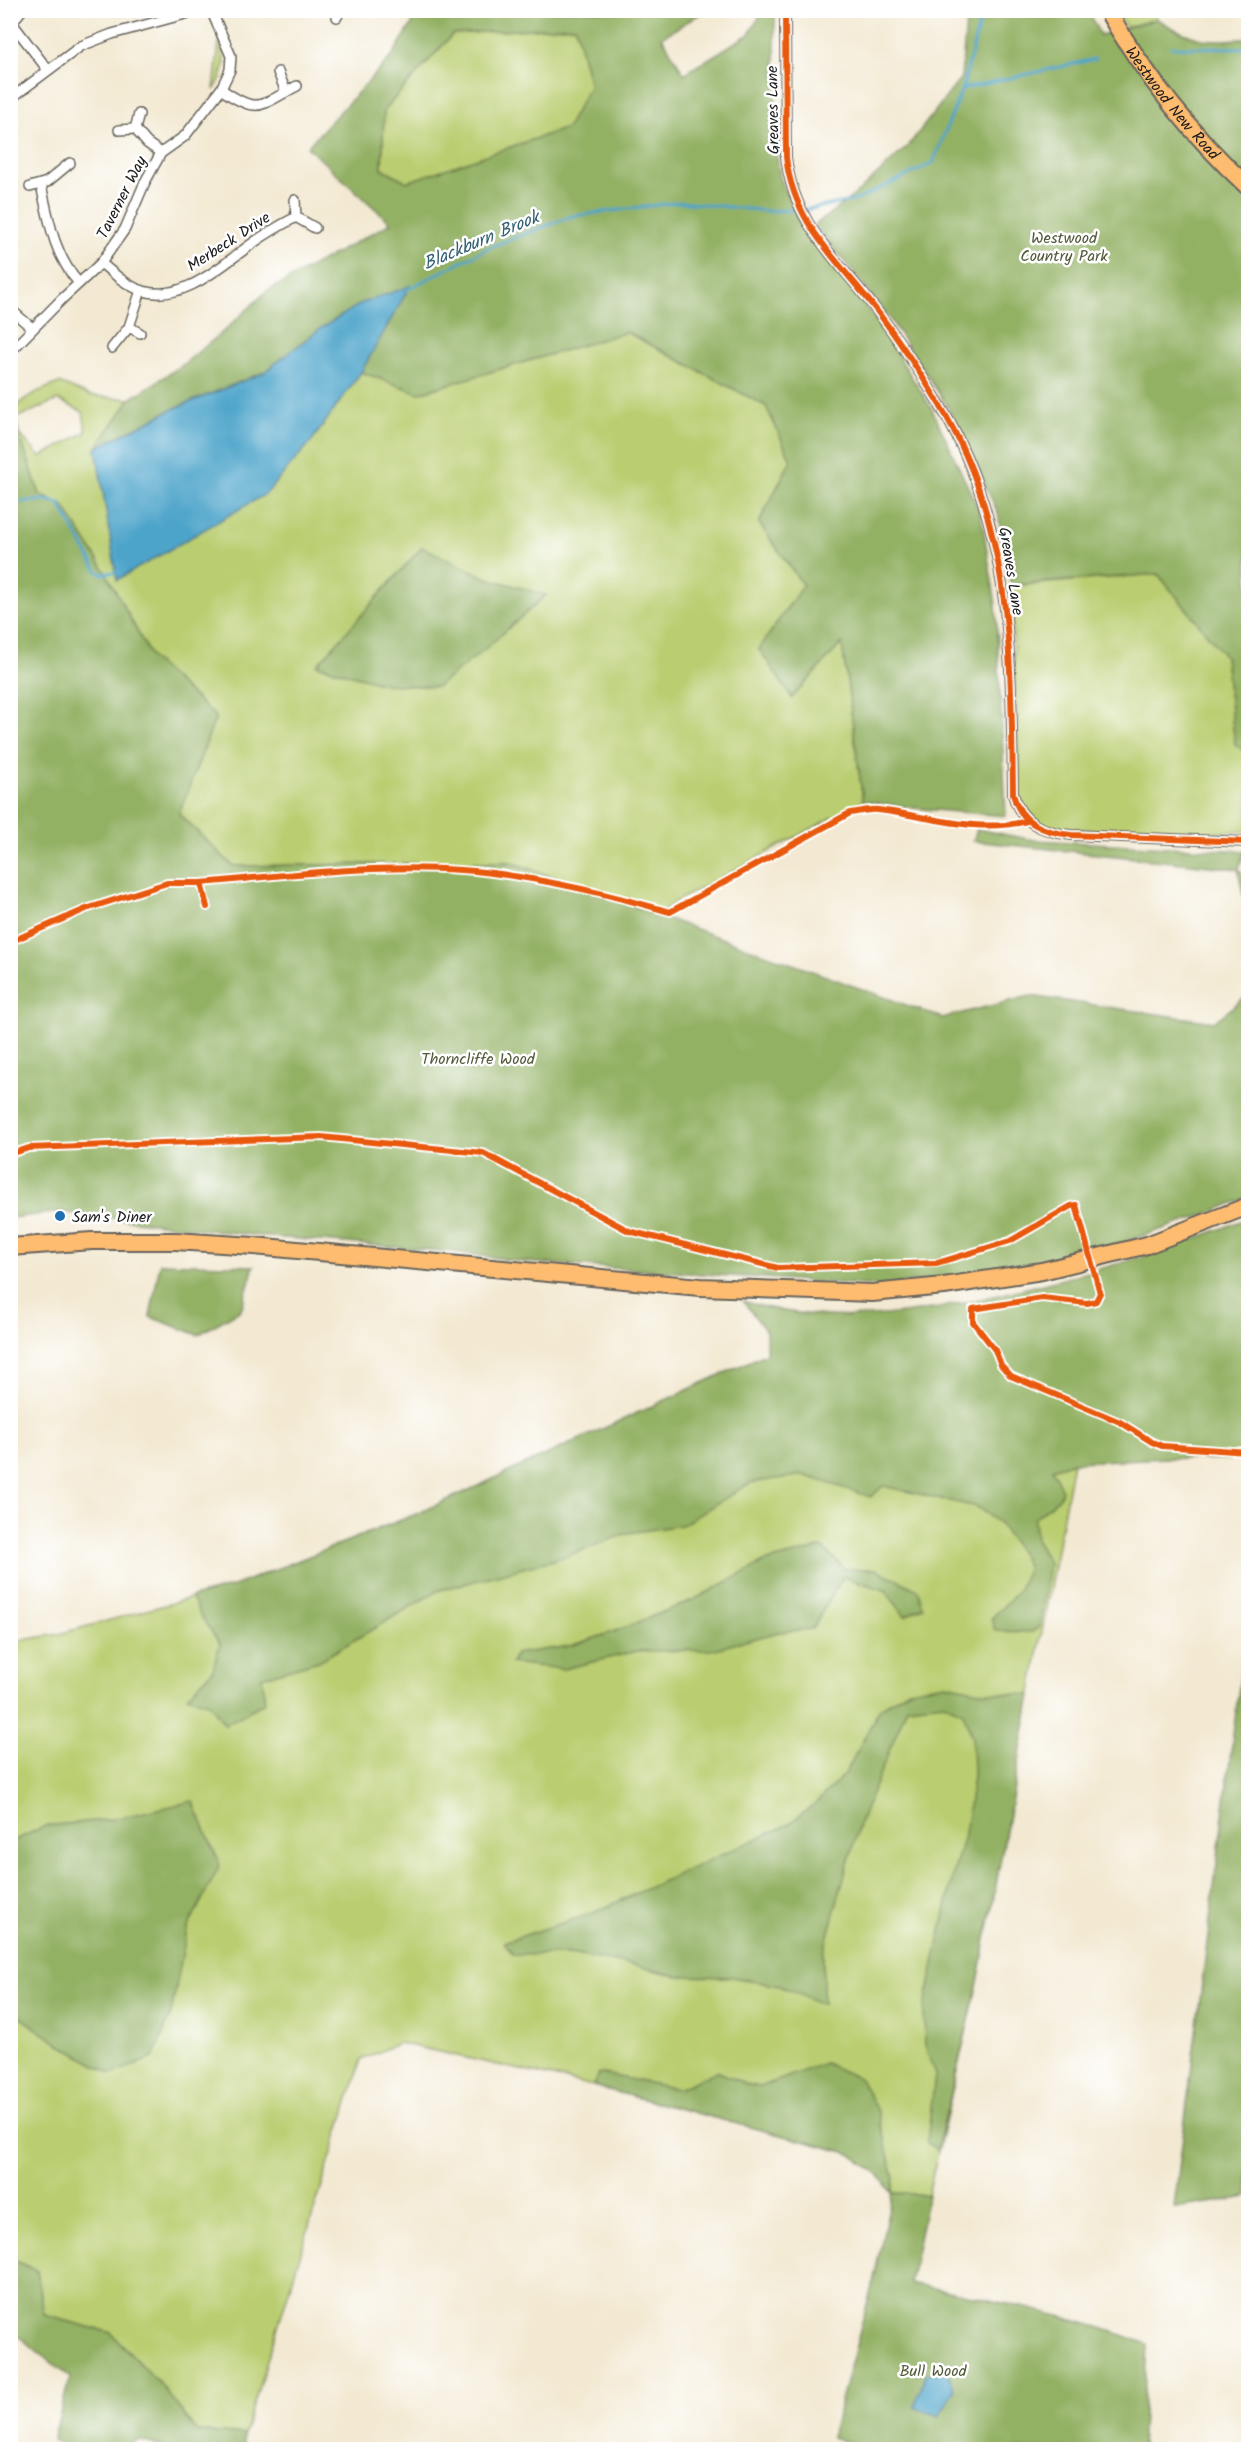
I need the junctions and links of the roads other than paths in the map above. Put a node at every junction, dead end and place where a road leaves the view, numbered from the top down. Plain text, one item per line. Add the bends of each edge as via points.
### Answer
1 (22, 10) edge
2 (201, 10) edge
3 (211, 10) edge
4 (785, 10) edge
5 (1107, 10) edge
6 (11, 23) edge
7 (48, 70) junction
8 (278, 72) dead end
9 (297, 86) dead end
10 (221, 89) junction
11 (286, 92) junction
12 (10, 99) edge
13 (140, 114) dead end
14 (135, 129) junction
15 (119, 130) dead end
16 (161, 153) junction
17 (70, 163) dead end
18 (41, 185) junction
19 (1248, 187) edge
20 (30, 188) dead end
21 (294, 200) dead end
22 (296, 217) junction
23 (315, 228) dead end
24 (101, 263) junction
25 (79, 283) junction
26 (141, 290) junction
27 (10, 309) edge
28 (129, 327) junction
29 (32, 328) junction
30 (140, 333) dead end
31 (112, 348) dead end
32 (10, 352) edge
33 (1248, 842) edge
34 (1248, 1206) edge
35 (10, 1247) edge

1 - 6 street
2 - 7 street via 97,40
3 - 10 street, Taverner Way via 231,56 230,70
4 - 33 street, Greaves Lane via 788,178 803,218 878,312 938,403 963,450 988,514 998,556 1011,655 1013,794 1020,813 1042,829 1071,836
5 - 19 highway, Westwood New Road via 1145,70 1182,118
6 - 7 street
7 - 12 street
8 - 11 street
9 - 11 street
10 - 11 street via 249,105 266,104
10 - 16 street, Taverner Way via 185,136
13 - 14 street
14 - 15 street
14 - 16 street
16 - 24 street, Taverner Way via 124,229
17 - 18 street
18 - 20 street
18 - 25 street via 59,255
21 - 22 street, Merbeck Drive
22 - 23 street, Merbeck Drive
22 - 26 street, Merbeck Drive via 202,279 160,293
24 - 25 street, Taverner Way
24 - 26 street, Merbeck Drive
25 - 29 street, Taverner Way
26 - 28 street
27 - 29 street
28 - 30 street
28 - 31 street
29 - 32 street, Taverner Way
34 - 35 highway via 1147,1245 1042,1271 872,1293 700,1287 175,1241 92,1241

